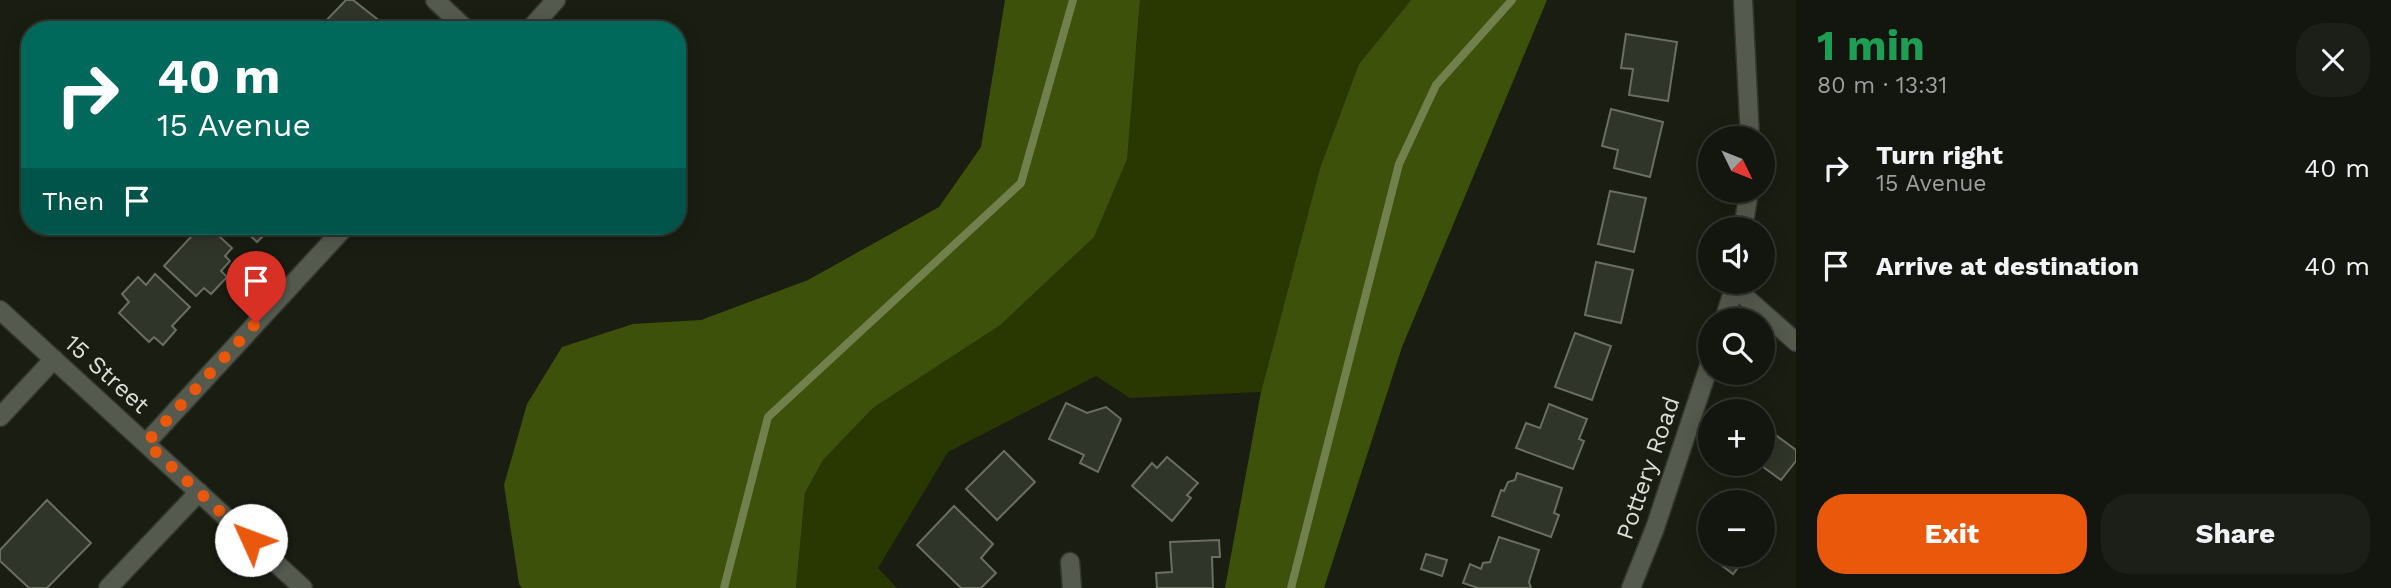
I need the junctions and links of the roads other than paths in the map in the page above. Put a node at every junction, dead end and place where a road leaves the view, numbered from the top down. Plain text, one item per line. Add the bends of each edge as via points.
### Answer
1 (435, 0) edge
2 (556, 0) edge
3 (1743, 0) edge
4 (457, 21) edge
5 (536, 21) edge
6 (1749, 126) edge
7 (338, 235) edge
8 (1745, 294) edge
9 (0, 310) edge
10 (1796, 342) edge
11 (54, 359) junction
12 (1703, 385) edge
13 (0, 417) edge
14 (146, 443) junction
15 (199, 492) junction
16 (1070, 562) dead end
17 (108, 588) edge
18 (303, 588) edge
19 (1072, 588) edge
20 (1631, 588) edge

1 - 4 street
2 - 5 street
3 - 6 street
7 - 14 street
8 - 10 street
9 - 11 street, 15 Street
11 - 13 street
11 - 14 street, 15 Street
12 - 20 street, Pottery Road via 1656,528
14 - 15 street, 15 Street
15 - 17 street
15 - 18 street, 15 Street
16 - 19 street

